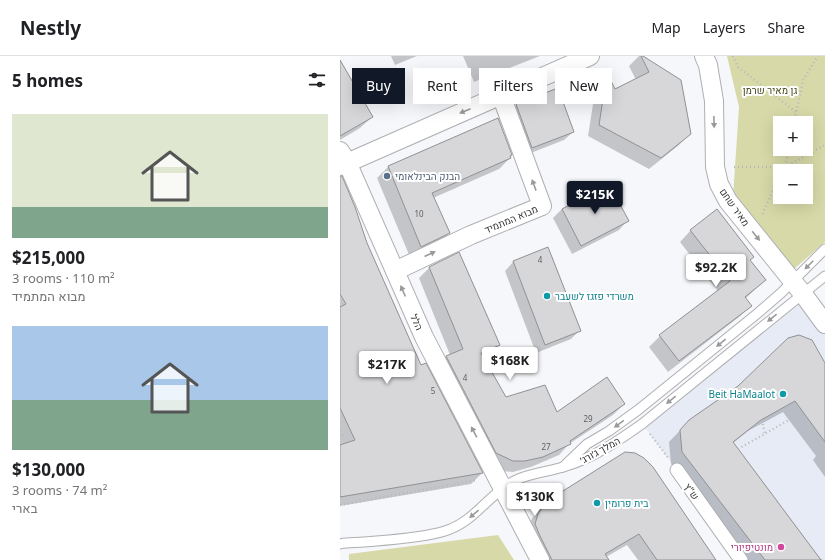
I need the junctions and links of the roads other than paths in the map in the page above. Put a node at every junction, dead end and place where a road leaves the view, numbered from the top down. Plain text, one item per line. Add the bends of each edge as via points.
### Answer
1 (590, 56) edge
2 (704, 56) edge
3 (547, 75) edge
4 (479, 104) edge
5 (504, 104) edge
6 (342, 159) edge
7 (825, 249) edge
8 (395, 271) junction
9 (825, 276) edge
10 (798, 288) junction
11 (825, 324) edge
12 (562, 468) junction
13 (677, 470) road end
14 (503, 488) junction
15 (340, 544) edge
16 (540, 560) edge
17 (741, 560) edge

1 - 3 street
2 -> 10 street, מאיר שחם via 714,101 715,167 719,184 728,201
4 -> 6 street
8 -> 5 street, מבוא המתמיד via 471,235 542,206
6 - 8 street, הלל
7 -> 10 lane
14 -> 8 street, הלל via 424,337
9 - 10 lane, המלך ג׳ורג׳
10 - 11 street, מאיר שחם
10 -> 12 lane via 758,313 673,382 587,444
10 -> 12 lane, המלך ג׳ורג׳ via 642,424 599,452
12 - 14 lane, המלך ג׳ורג׳ via 530,474
13 - 17 street, ש"ץ
14 -> 15 lane, המלך ג׳ורג׳ via 472,517 445,531
14 - 16 street, הלל

